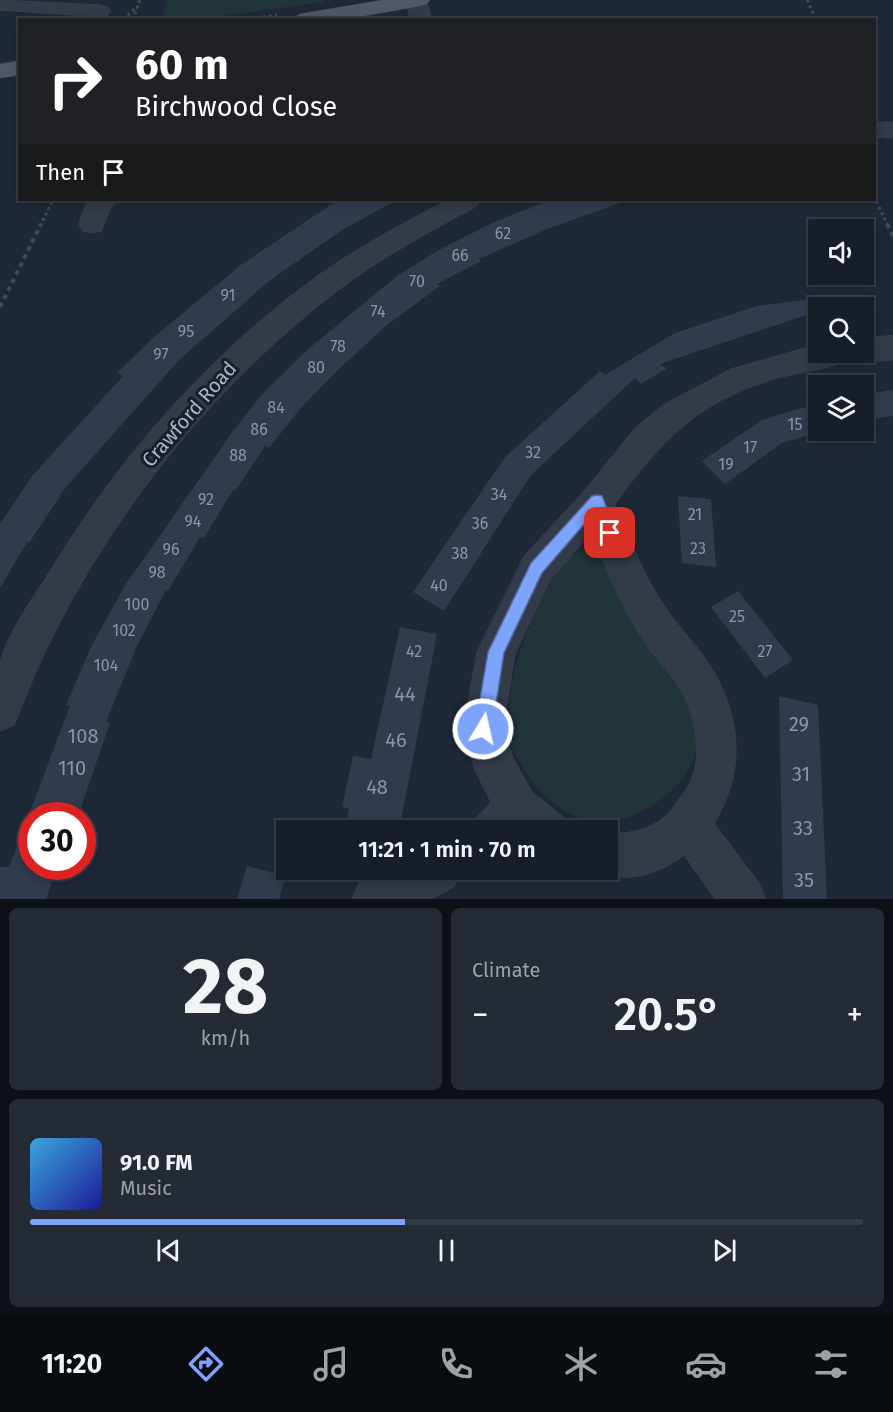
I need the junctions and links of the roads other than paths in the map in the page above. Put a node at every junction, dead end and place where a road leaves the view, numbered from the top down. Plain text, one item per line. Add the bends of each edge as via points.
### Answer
1 (418, 0) edge
2 (11, 2) edge
3 (101, 11) dead end
4 (312, 18) edge
5 (422, 18) edge
6 (18, 68) edge
7 (0, 71) edge
8 (876, 129) edge
9 (893, 130) edge
10 (103, 201) edge
11 (466, 201) edge
12 (93, 225) dead end
13 (893, 348) edge
14 (874, 349) edge
15 (808, 358) edge
16 (597, 501) junction
17 (0, 711) edge
18 (518, 820) edge
19 (688, 825) junction
20 (618, 856) edge
21 (422, 880) edge
22 (375, 899) edge
23 (743, 899) edge

1 - 4 main road
1 - 5 street
2 - 3 street via 33,8
6 - 7 main road
8 - 9 street
10 - 12 street via 98,204
11 - 17 street, Crawford Road via 386,242 337,274 279,319 207,387 107,511 38,626
13 - 14 street
15 - 16 street via 745,376 695,398 653,432
16 - 18 street via 537,568 496,652 483,729
16 - 19 street via 629,582 654,624 696,679 712,714 717,755 711,789
19 - 20 street via 657,849
19 - 23 street
21 - 22 street via 401,892

